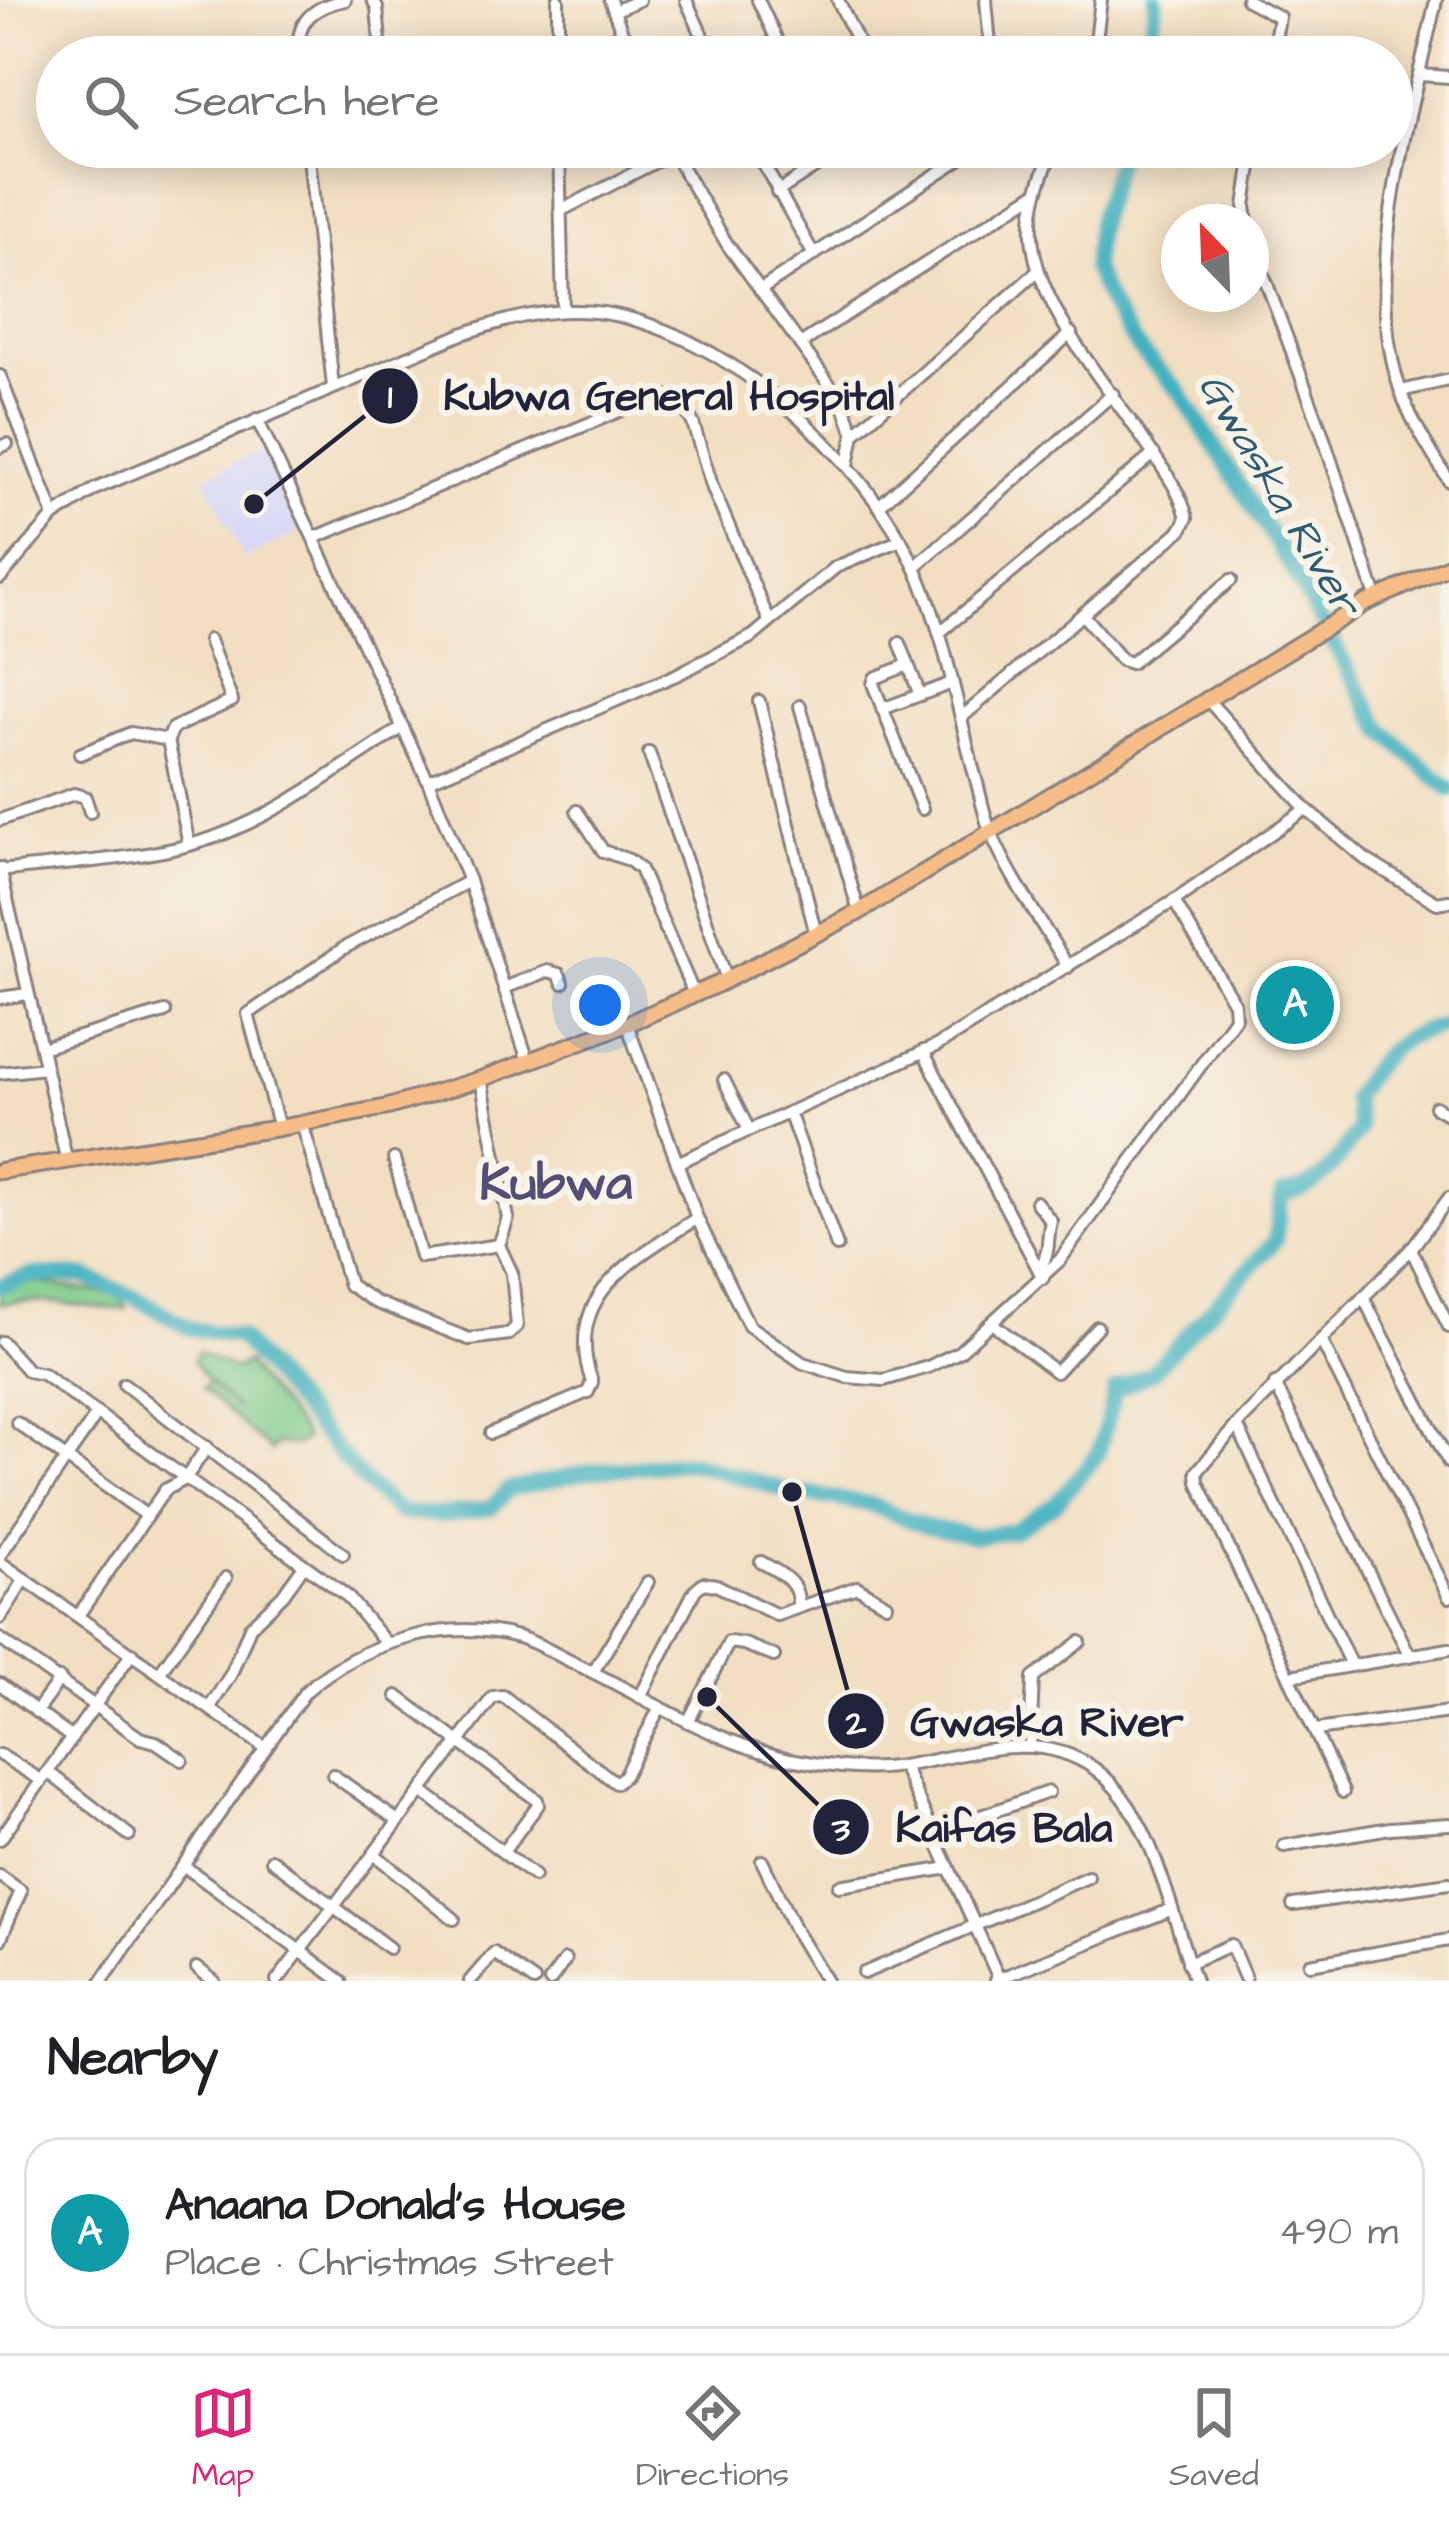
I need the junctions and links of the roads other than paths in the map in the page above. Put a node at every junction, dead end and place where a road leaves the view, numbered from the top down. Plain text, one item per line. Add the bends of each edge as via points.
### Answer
1 (345, 0) edge
2 (373, 0) edge
3 (558, 0) edge
4 (639, 0) edge
5 (686, 0) edge
6 (758, 0) edge
7 (838, 0) edge
8 (986, 0) edge
9 (1101, 0) edge
10 (1246, 0) edge
11 (1436, 0) edge
12 (612, 5) edge
13 (298, 36) edge
14 (380, 36) edge
15 (559, 36) edge
16 (623, 36) edge
17 (702, 36) edge
18 (774, 36) edge
19 (856, 36) edge
20 (990, 36) edge
21 (1097, 36) edge
22 (1276, 36) edge
23 (1420, 75) junction
24 (1449, 76) edge
25 (1413, 92) edge
26 (310, 168) edge
27 (560, 168) edge
28 (638, 168) edge
29 (682, 168) edge
30 (765, 168) edge
31 (812, 168) edge
32 (946, 168) edge
33 (1046, 168) edge
34 (1251, 168) edge
35 (1395, 168) edge
36 (777, 192) junction
37 (1036, 193) junction
38 (1245, 204) edge
39 (560, 211) junction
40 (814, 255) junction
41 (1038, 272) junction
42 (760, 290) junction
43 (1269, 290) edge
44 (563, 310) junction
45 (1071, 333) junction
46 (800, 344) junction
47 (0, 376) edge
48 (1449, 380) edge
49 (333, 387) junction
50 (1401, 391) junction
51 (1113, 394) junction
52 (257, 419) junction
53 (854, 434) junction
54 (1154, 454) junction
55 (848, 465) junction
56 (1449, 481) edge
57 (880, 505) junction
58 (54, 516) junction
59 (314, 538) junction
60 (901, 540) junction
61 (1449, 566) edge
62 (915, 567) junction
63 (1, 573) edge
64 (1231, 580) dead end
65 (1376, 597) junction
66 (1083, 615) junction
67 (769, 621) junction
68 (940, 633) junction
69 (209, 640) dead end
70 (900, 643) dead end
71 (908, 665) junction
72 (952, 683) junction
73 (920, 695) junction
74 (1206, 698) junction
75 (759, 701) dead end
76 (800, 706) dead end
77 (882, 709) junction
78 (961, 718) junction
79 (403, 727) junction
80 (168, 740) junction
81 (650, 753) dead end
82 (80, 754) dead end
83 (428, 782) junction
84 (922, 809) dead end
85 (1306, 809) junction
86 (577, 811) dead end
87 (90, 812) dead end
88 (0, 820) edge
89 (990, 832) junction
90 (189, 845) junction
91 (0, 869) edge
92 (469, 880) junction
93 (1174, 902) junction
94 (1449, 902) edge
95 (4, 906) edge
96 (859, 912) junction
97 (816, 935) junction
98 (1069, 967) junction
99 (727, 980) junction
100 (563, 983) dead end
101 (504, 988) junction
102 (28, 994) junction
103 (694, 994) junction
104 (0, 998) edge
105 (165, 1012) dead end
106 (627, 1024) junction
107 (41, 1048) junction
108 (923, 1051) junction
109 (528, 1061) junction
110 (45, 1068) junction
111 (0, 1073) edge
112 (481, 1079) junction
113 (724, 1080) dead end
114 (1435, 1107) dead end
115 (789, 1112) junction
116 (1449, 1115) edge
117 (302, 1124) junction
118 (279, 1128) junction
119 (749, 1130) junction
120 (394, 1159) dead end
121 (67, 1162) junction
122 (677, 1163) junction
123 (0, 1171) edge
124 (1036, 1202) dead end
125 (1448, 1205) edge
126 (697, 1218) junction
127 (499, 1245) junction
128 (837, 1246) dead end
129 (1411, 1249) junction
130 (1041, 1275) junction
131 (1363, 1297) junction
132 (993, 1324) junction
133 (1097, 1327) dead end
134 (1449, 1327) edge
135 (1321, 1340) junction
136 (2, 1342) edge
137 (124, 1384) dead end
138 (1276, 1384) junction
139 (98, 1414) junction
140 (17, 1423) dead end
141 (1237, 1424) junction
142 (491, 1432) dead end
143 (206, 1447) junction
144 (68, 1457) junction
145 (1449, 1463) edge
146 (185, 1479) junction
147 (146, 1515) junction
148 (343, 1554) dead end
149 (0, 1558) edge
150 (761, 1562) dead end
151 (303, 1567) junction
152 (226, 1578) dead end
153 (25, 1579) junction
154 (648, 1582) dead end
155 (1449, 1597) edge
156 (886, 1604) dead end
157 (798, 1607) junction
158 (80, 1614) junction
159 (0, 1618) edge
160 (0, 1639) edge
161 (1080, 1642) dead end
162 (386, 1643) junction
163 (1449, 1649) edge
164 (132, 1653) junction
165 (774, 1656) dead end
166 (1410, 1656) junction
167 (1352, 1665) junction
168 (160, 1672) junction
169 (593, 1672) junction
170 (1291, 1676) junction
171 (60, 1679) junction
172 (0, 1684) edge
173 (397, 1696) dead end
174 (640, 1696) junction
175 (96, 1704) junction
176 (210, 1707) junction
177 (660, 1707) junction
178 (36, 1712) junction
179 (1449, 1712) edge
180 (688, 1722) junction
181 (1316, 1730) junction
182 (72, 1738) junction
183 (459, 1742) junction
184 (1030, 1746) junction
185 (264, 1747) junction
186 (0, 1755) edge
187 (182, 1760) dead end
188 (903, 1766) junction
189 (333, 1775) dead end
190 (44, 1776) junction
191 (422, 1791) junction
192 (1048, 1792) dead end
193 (1343, 1792) dead end
194 (398, 1822) junction
195 (1449, 1824) edge
196 (933, 1833) junction
197 (129, 1835) dead end
198 (0, 1839) edge
199 (1284, 1846) dead end
200 (502, 1852) junction
201 (374, 1854) junction
202 (272, 1860) dead end
203 (762, 1861) dead end
204 (184, 1866) junction
205 (949, 1868) junction
206 (0, 1876) edge
207 (535, 1876) dead end
208 (1088, 1877) dead end
209 (1449, 1883) edge
210 (839, 1886) dead end
211 (334, 1905) junction
212 (1293, 1905) dead end
213 (1170, 1910) junction
214 (454, 1918) dead end
215 (974, 1925) junction
216 (0, 1940) edge
217 (1449, 1940) edge
218 (389, 1948) dead end
219 (300, 1950) junction
220 (565, 1960) dead end
221 (1188, 1963) junction
222 (1310, 1964) dead end
223 (197, 1968) dead end
224 (864, 1973) dead end
225 (1244, 1978) dead end
226 (997, 1980) edge
227 (102, 1981) edge
228 (214, 1981) edge
229 (277, 1981) edge
230 (341, 1981) edge
231 (470, 1981) edge
232 (534, 1981) edge
233 (550, 1981) edge
234 (826, 1981) edge
235 (1195, 1981) edge

1 - 13 street via 320,6
2 - 14 street
3 - 15 street
4 - 12 street
5 - 17 street
6 - 18 street
7 - 19 street
8 - 20 street
9 - 21 street
10 - 22 street via 1279,17
11 - 23 street
12 - 16 street
23 - 24 street
23 - 25 street
26 - 49 street
27 - 39 street
28 - 39 street
29 - 42 street
30 - 36 street
31 - 36 street
32 - 40 street
33 - 37 street
34 - 38 street
35 - 50 street via 1384,277
36 - 40 street
37 - 41 street via 1031,234
37 - 46 street
39 - 44 street
40 - 42 street
41 - 45 street
41 - 53 street
42 - 46 street
43 - 65 street
44 - 49 street via 462,334
44 - 55 street via 633,320 716,358
45 - 51 street
45 - 57 street
46 - 53 street via 843,403
47 - 58 street
48 - 50 street
49 - 52 street
50 - 56 street
51 - 54 street
51 - 62 street
52 - 58 street via 94,489
52 - 59 street
53 - 55 street
54 - 66 street via 1185,524
54 - 68 street
55 - 57 street
57 - 60 street
58 - 63 street
59 - 67 street via 660,394 672,396 693,423
59 - 79 street
60 - 62 street
60 - 67 street via 836,567
61 - 65 main road
62 - 68 street
64 - 66 street via 1131,663
65 - 74 main road
66 - 78 street
67 - 83 street via 676,675
68 - 72 street
69 - 80 street via 232,701 173,728
70 - 71 street
71 - 73 street
71 - 77 street via 875,678
72 - 73 street
72 - 78 street
73 - 77 street
74 - 85 street
74 - 89 main road
75 - 97 street
76 - 96 street
77 - 84 street
78 - 89 street
79 - 83 street
79 - 90 street via 259,818
80 - 82 street via 130,733
80 - 90 street
81 - 99 street
83 - 92 street
85 - 93 street
85 - 94 street via 1365,859 1437,903
86 - 103 street via 603,851 640,868
87 - 88 street via 85,797 74,794
89 - 96 main road
89 - 98 street
90 - 91 street
91 - 95 street
92 - 101 street
92 - 118 street via 344,948 248,1014
93 - 98 street
93 - 130 street via 1235,1018 1076,1240
95 - 102 street
96 - 97 main road
97 - 99 main road
98 - 108 street
99 - 103 main road
100 - 101 street via 548,971
101 - 109 street
102 - 104 street
102 - 107 street
103 - 106 main road
105 - 107 street
106 - 109 main road
106 - 122 street
107 - 110 street
108 - 115 street
108 - 130 street
109 - 112 main road
110 - 111 street
110 - 121 street
112 - 117 main road
112 - 127 street via 508,1218
113 - 119 street
114 - 116 street
115 - 119 street
115 - 128 street
117 - 118 main road
117 - 127 street via 344,1278 375,1303 469,1339 509,1334 517,1326 512,1273
118 - 121 main road
119 - 122 street
120 - 127 street via 421,1257
121 - 123 main road
122 - 126 street
124 - 130 street via 1051,1221
125 - 129 street
126 - 132 street via 749,1326 829,1372 903,1376 945,1360
126 - 142 street via 603,1288 589,1329 592,1387
129 - 131 street
129 - 134 street
130 - 132 street
131 - 135 street
131 - 145 street
132 - 133 street via 1056,1372
135 - 138 street
135 - 155 street
136 - 139 street via 28,1371
137 - 143 street
138 - 141 street
138 - 166 street
139 - 144 street
139 - 146 street
140 - 144 street
141 - 167 street
141 - 170 street via 1197,1477
143 - 146 street
143 - 148 street
144 - 147 street
144 - 149 street
146 - 147 street via 164,1490
146 - 151 street
147 - 158 street
149 - 153 street
150 - 157 street via 794,1585
151 - 162 street via 353,1601
151 - 176 street via 250,1627
152 - 168 street
153 - 158 street
153 - 159 street
154 - 169 street
156 - 157 street via 857,1587
157 - 174 street via 777,1615 703,1583
158 - 164 street
160 - 171 street
161 - 184 street via 1033,1678
162 - 169 street via 492,1632 522,1637
162 - 185 street via 324,1675
163 - 166 street
164 - 168 street
164 - 175 street
165 - 180 street via 729,1642
166 - 167 street
167 - 170 street
168 - 176 street
169 - 174 street
170 - 181 street
171 - 175 street
171 - 178 street
172 - 178 street
173 - 183 street
174 - 177 street
175 - 182 street
175 - 187 street
176 - 185 street
177 - 180 street
177 - 183 street via 616,1783 502,1696
178 - 182 street
179 - 181 street
180 - 188 street via 792,1760
181 - 193 street
182 - 190 street
183 - 191 street
183 - 200 street via 538,1802
184 - 188 street
184 - 213 street via 1075,1758 1121,1794
185 - 204 street
186 - 190 street
188 - 196 street
189 - 194 street
190 - 197 street
190 - 198 street
191 - 194 street
191 - 200 street
192 - 196 street
194 - 201 street
195 - 199 street
196 - 205 street
200 - 207 street
201 - 211 street
201 - 214 street
202 - 211 street
203 - 234 street
204 - 219 street
204 - 227 street
205 - 210 street
205 - 215 street
206 - 216 street via 21,1891
208 - 215 street
209 - 212 street
211 - 218 street
211 - 219 street
213 - 221 street
213 - 226 street
215 - 224 street
215 - 226 street
217 - 222 street
219 - 229 street
219 - 230 street
220 - 233 street
221 - 225 street via 1232,1945
221 - 235 street
223 - 228 street
231 - 232 street via 494,1953

